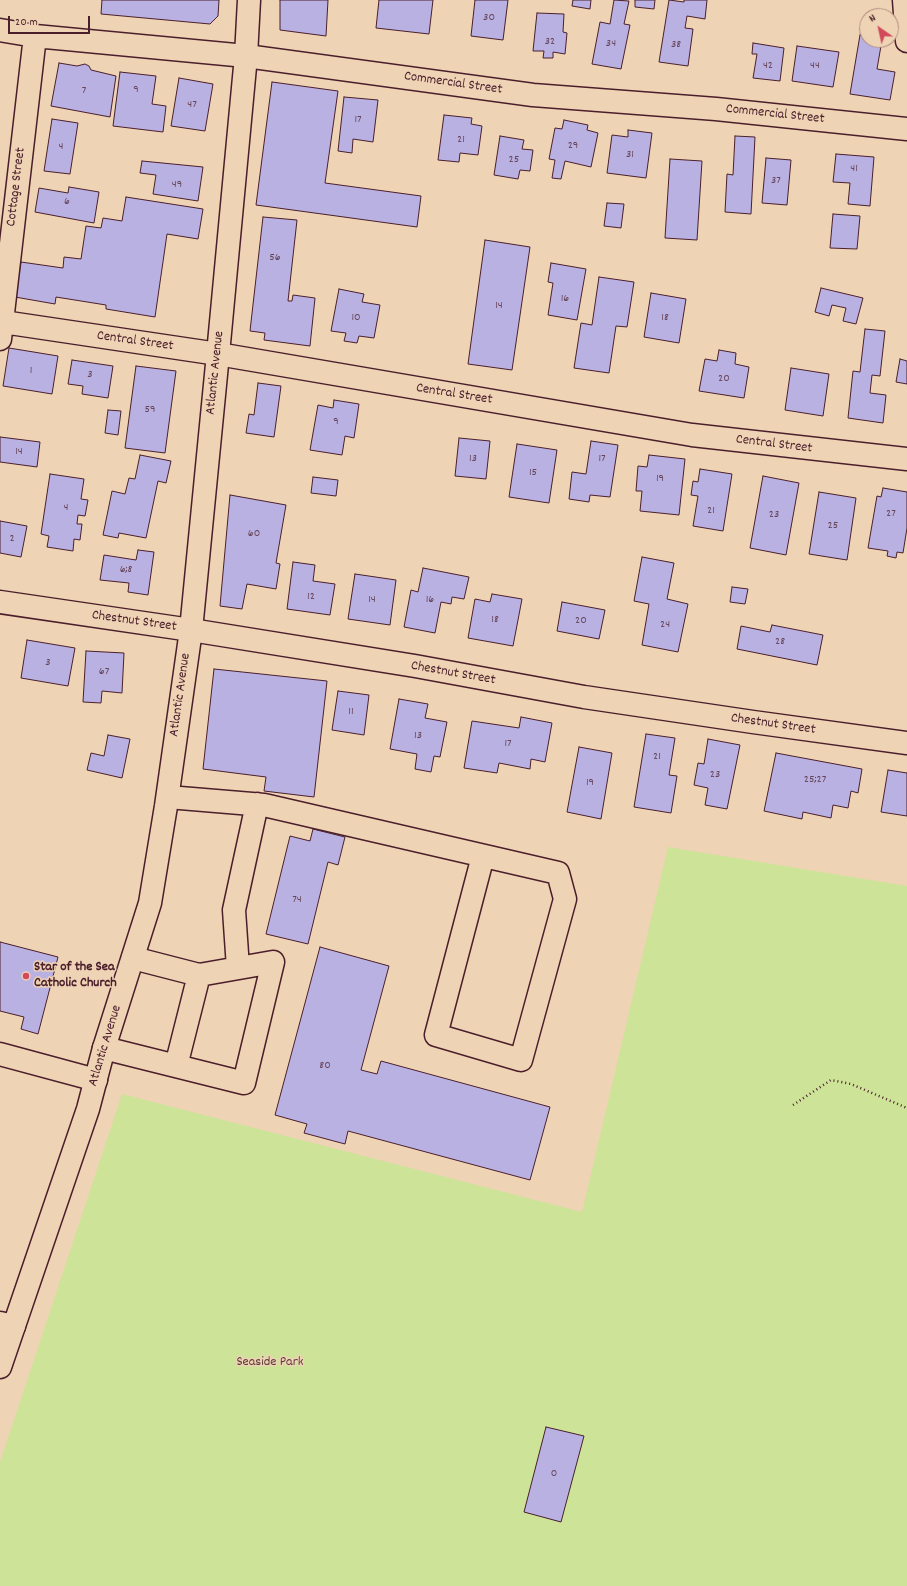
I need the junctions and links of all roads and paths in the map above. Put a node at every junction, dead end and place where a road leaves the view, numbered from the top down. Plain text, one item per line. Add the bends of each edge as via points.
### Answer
1 (249, 0) edge
2 (904, 0) edge
3 (0, 30) edge
4 (35, 36) junction
5 (907, 41) edge
6 (246, 56) junction
7 (907, 129) edge
8 (1, 331) edge
9 (218, 354) junction
10 (907, 459) edge
11 (0, 602) edge
12 (191, 630) junction
13 (907, 743) edge
14 (168, 797) junction
15 (258, 804) junction
16 (482, 856) junction
17 (133, 958) junction
18 (238, 968) junction
19 (199, 975) junction
20 (104, 1048) junction
21 (0, 1054) edge
22 (176, 1066) junction
23 (96, 1080) junction
24 (793, 1105) dead end
25 (907, 1108) edge
26 (7, 1324) edge
27 (0, 1367) edge

1 - 6 street, Atlantic Avenue
2 - 5 street
3 - 4 street, Commercial Street
4 - 6 street, Commercial Street
4 - 8 street, Cottage Street
6 - 7 street, Commercial Street via 533,95 716,109
6 - 9 street, Atlantic Avenue
8 - 9 street, Central Street
9 - 10 street, Central Street via 692,435
9 - 12 street, Atlantic Avenue
11 - 12 street, Chestnut Street
12 - 13 street, Chestnut Street via 416,666 584,697
12 - 14 street, Atlantic Avenue
14 - 15 street
14 - 17 street, Atlantic Avenue via 150,903
15 - 16 street
15 - 18 street via 234,910
16 - 16 street via 558,873 565,898 521,1060 436,1035
17 - 19 street
17 - 20 street, Atlantic Avenue
18 - 19 street
18 - 22 street via 273,962 244,1083
19 - 22 street
20 - 22 street
20 - 23 street, Atlantic Avenue
21 - 23 street
23 - 26 street, Atlantic Avenue via 88,1108
24 - 25 path via 831,1080 851,1084
26 - 27 street, Atlantic Avenue

